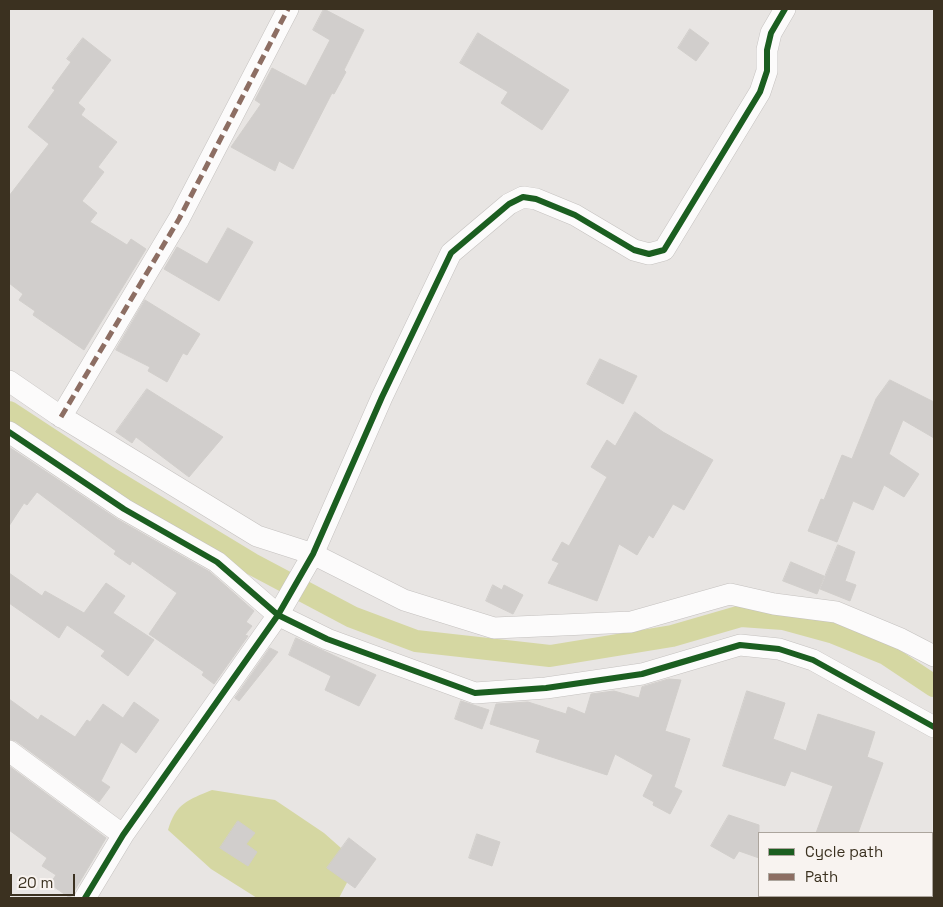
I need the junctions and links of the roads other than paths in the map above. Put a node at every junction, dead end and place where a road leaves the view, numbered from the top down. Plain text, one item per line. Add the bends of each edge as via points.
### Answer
1 (288, 9) edge
2 (785, 9) edge
3 (9, 381) edge
4 (61, 417) junction
5 (9, 432) edge
6 (313, 554) junction
7 (278, 614) junction
8 (934, 656) edge
9 (934, 727) edge
10 (9, 751) edge
11 (123, 835) junction
12 (85, 898) edge

1 - 4 street via 179,218
2 - 6 street via 771,33 767,71 760,92 664,250 649,254 634,250 575,215 523,197 509,204 451,253 382,397
3 - 4 street
4 - 6 street via 257,536
5 - 7 street via 124,509 217,562
6 - 7 street
6 - 8 street via 404,600 494,628 631,622 730,594 836,612
7 - 9 street via 328,639 476,693 546,688 642,674 740,645 779,649 813,660
7 - 11 street
10 - 11 street
11 - 12 street

